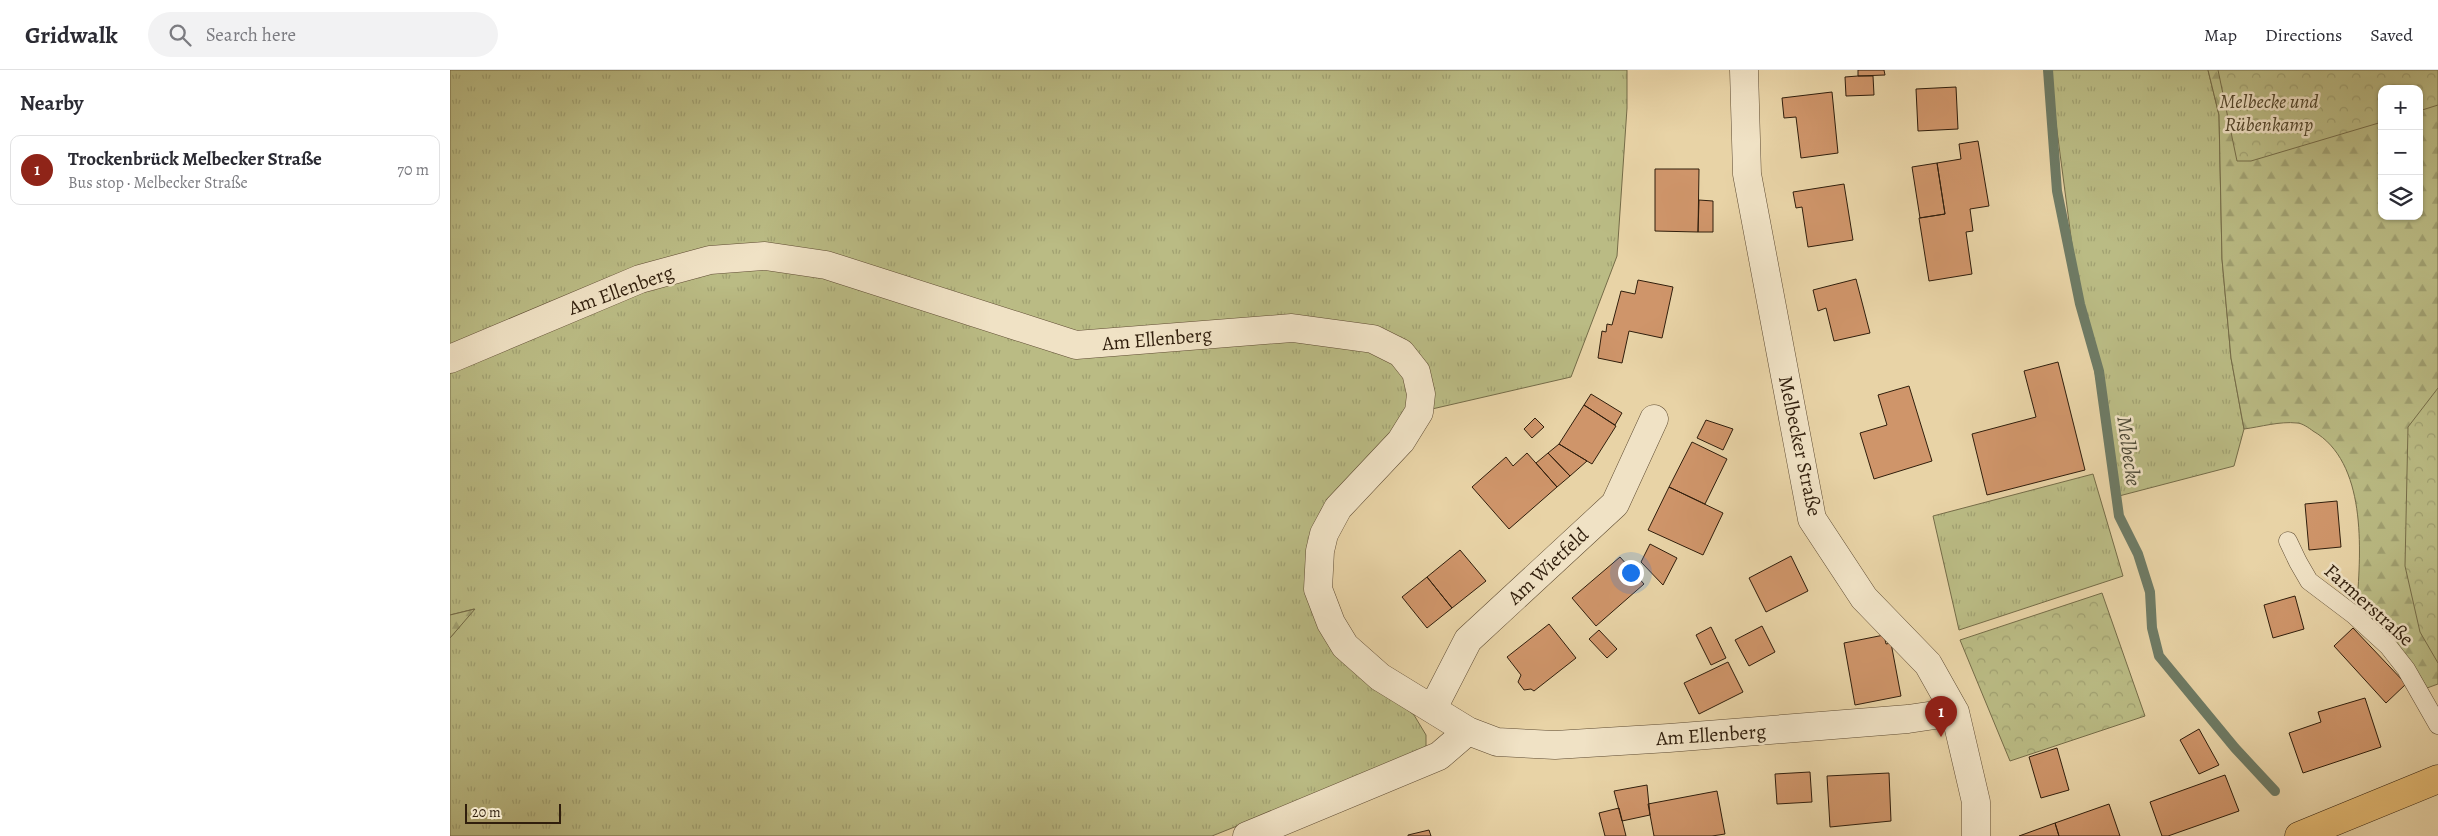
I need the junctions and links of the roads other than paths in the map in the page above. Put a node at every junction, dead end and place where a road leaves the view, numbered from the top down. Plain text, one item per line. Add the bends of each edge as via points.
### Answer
1 (1744, 70) edge
2 (450, 359) edge
3 (1654, 419) dead end
4 (2288, 541) dead end
5 (1433, 708) junction
6 (1955, 712) junction
7 (2438, 725) edge
8 (1468, 731) junction
9 (2438, 779) edge
10 (1247, 836) edge
11 (1976, 836) edge
12 (2299, 836) edge

1 - 6 street, Melbecker Straße via 1747,174 1812,519 1864,598 1928,664
2 - 5 street, Am Ellenberg via 640,279 710,260 765,256 826,265 1076,345 1292,328 1373,339 1401,353 1416,372 1421,394 1419,412 1402,441 1338,508 1324,534 1318,588 1331,623 1345,646 1380,678
3 - 5 street, Am Wietfeld via 1614,504 1468,640
4 - 7 lane, Farmerstraße via 2309,581 2388,646 2406,669
5 - 8 street, Am Ellenberg
6 - 8 street, Am Ellenberg via 1898,720 1555,745 1497,742
6 - 11 street, Melbecker Straße via 1976,802
8 - 10 street via 1439,756
9 - 12 main road

